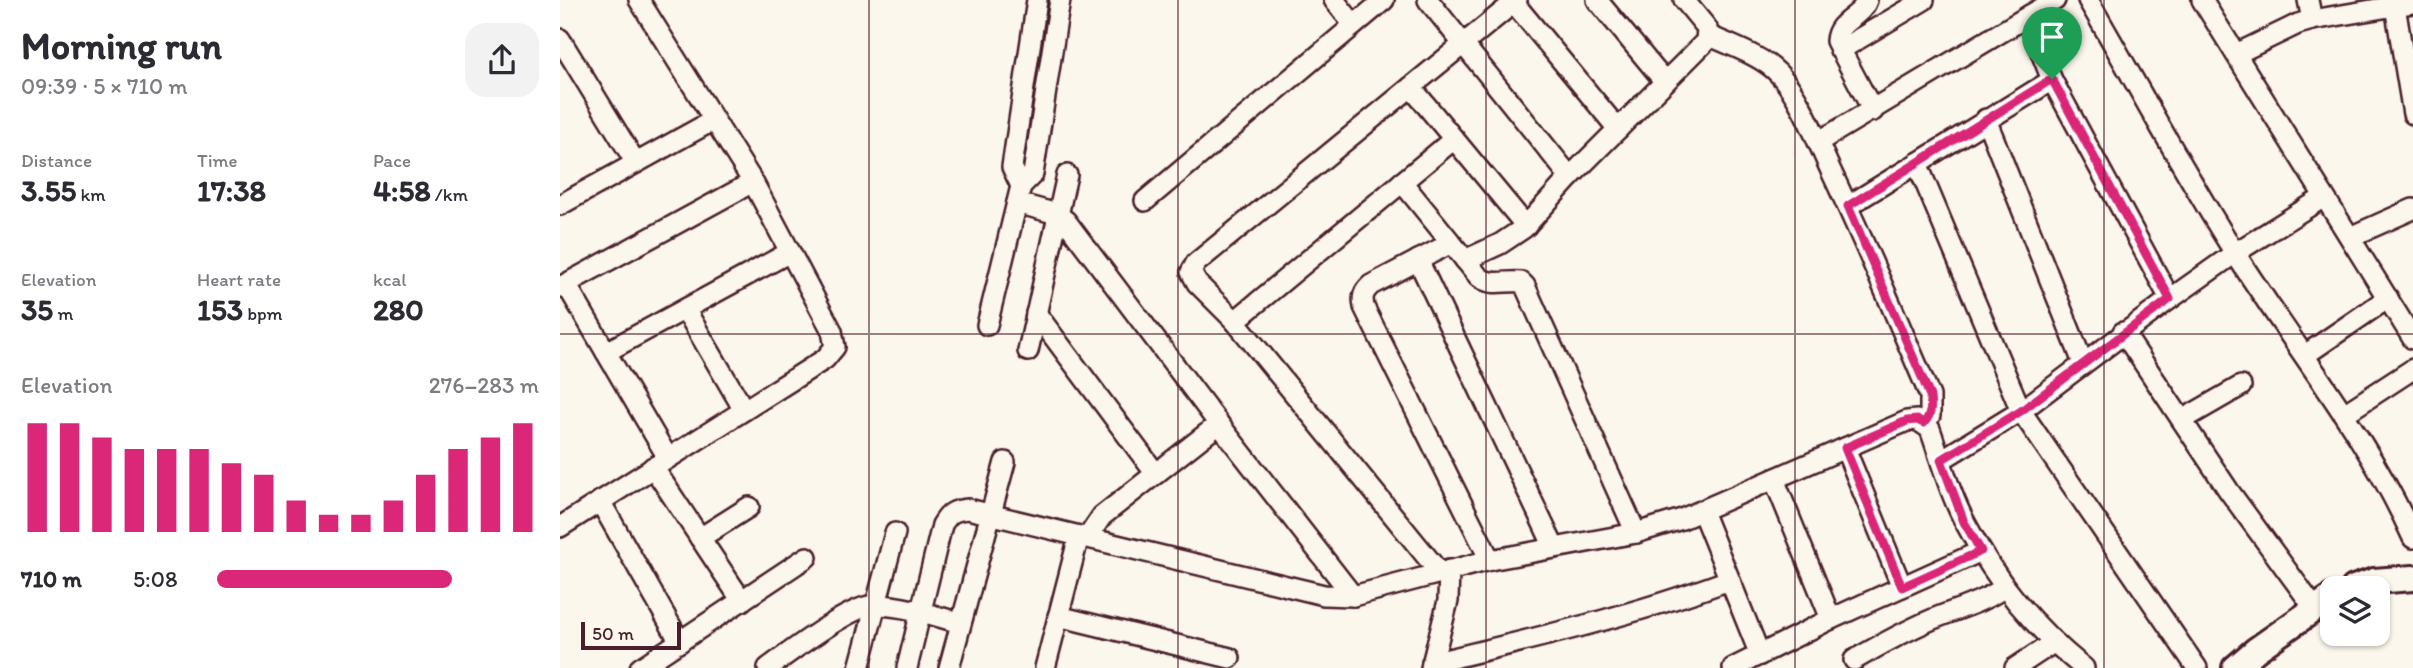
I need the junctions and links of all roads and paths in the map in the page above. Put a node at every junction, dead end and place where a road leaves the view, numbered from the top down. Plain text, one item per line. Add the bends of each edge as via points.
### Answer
1 (639, 0) edge
2 (1037, 0) edge
3 (1060, 0) edge
4 (1334, 0) edge
5 (1384, 0) edge
6 (1428, 0) edge
7 (1597, 0) edge
8 (1684, 0) edge
9 (1867, 0) edge
10 (1924, 0) edge
11 (2055, 0) edge
12 (2088, 0) edge
13 (2202, 0) edge
14 (2308, 0) edge
15 (1515, 1) edge
16 (2401, 3) edge
17 (2030, 15) junction
18 (2312, 20) junction
19 (1354, 25) junction
20 (1708, 35) junction
21 (560, 39) edge
22 (1463, 44) junction
23 (1840, 50) junction
24 (2236, 54) junction
25 (2052, 79) junction
26 (1665, 82) junction
27 (1411, 87) junction
28 (1873, 111) junction
29 (2413, 114) edge
30 (1986, 119) junction
31 (714, 120) junction
32 (1618, 129) junction
33 (1454, 139) junction
34 (1818, 142) junction
35 (636, 163) junction
36 (1917, 163) junction
37 (1068, 175) dead end
38 (1570, 177) junction
39 (752, 182) junction
40 (1402, 182) junction
41 (1019, 195) junction
42 (2324, 197) junction
43 (1146, 201) dead end
44 (560, 205) edge
45 (1848, 206) junction
46 (2413, 209) edge
47 (1057, 214) junction
48 (1526, 226) junction
49 (2350, 237) junction
50 (1451, 243) junction
51 (790, 252) junction
52 (2235, 253) junction
53 (1418, 260) junction
54 (1465, 260) junction
55 (563, 286) edge
56 (2388, 298) junction
57 (2170, 299) junction
58 (685, 309) junction
59 (1036, 313) junction
60 (1235, 321) junction
61 (987, 325) dead end
62 (2123, 332) junction
63 (2413, 339) edge
64 (1028, 351) dead end
65 (606, 352) junction
66 (2305, 355) junction
67 (2083, 363) junction
68 (2413, 369) edge
69 (2241, 386) dead end
70 (744, 410) junction
71 (2021, 411) junction
72 (2344, 414) junction
73 (2182, 420) junction
74 (1924, 423) junction
75 (1219, 424) junction
76 (1845, 448) junction
77 (1941, 460) junction
78 (1004, 462) dead end
79 (660, 463) junction
80 (1156, 474) junction
81 (1774, 479) junction
82 (600, 501) junction
83 (749, 507) dead end
84 (1702, 511) junction
85 (991, 515) junction
86 (560, 527) edge
87 (895, 533) dead end
88 (1636, 533) junction
89 (1083, 537) junction
90 (700, 538) junction
91 (2413, 538) edge
92 (1554, 547) junction
93 (1981, 551) junction
94 (807, 557) dead end
95 (1490, 560) junction
96 (1444, 571) junction
97 (2413, 578) edge
98 (2390, 579) edge
99 (1730, 580) junction
100 (1902, 587) junction
101 (2004, 588) junction
102 (1353, 596) junction
103 (2320, 598) edge
104 (742, 601) junction
105 (875, 605) junction
106 (2320, 606) edge
107 (921, 612) junction
108 (1058, 616) junction
109 (1831, 620) junction
110 (960, 623) junction
111 (680, 642) junction
112 (2053, 643) junction
113 (1760, 655) junction
114 (1230, 658) dead end
115 (1852, 664) edge
116 (1432, 665) edge
117 (640, 668) edge
118 (768, 668) edge
119 (859, 668) edge
120 (907, 668) edge
121 (949, 668) edge
122 (1045, 668) edge
123 (1733, 668) edge
124 (2015, 668) edge
125 (2084, 668) edge
126 (2197, 668) edge
127 (2235, 668) edge

1 - 31 street
2 - 41 street via 1012,167
3 - 41 street via 1033,174
4 - 19 street
5 - 19 street
6 - 22 street
7 - 26 street
8 - 20 street
9 - 23 street via 1836,32
10 - 23 street
11 - 17 street
12 - 52 street
13 - 24 street
14 - 18 street
15 - 22 street
15 - 32 street
16 - 18 street
16 - 29 street
17 - 25 street
17 - 28 street
18 - 24 street
19 - 43 street
20 - 26 street
20 - 34 street via 1775,71 1787,84
21 - 35 street
22 - 27 street
22 - 38 street
23 - 28 street
24 - 42 street
25 - 30 street
25 - 57 street
26 - 32 street
27 - 33 street
27 - 60 street via 1192,268 1193,277
28 - 34 street
30 - 36 street
30 - 67 street
31 - 35 street
31 - 39 street
32 - 38 street
33 - 40 street
33 - 48 street
34 - 45 street
35 - 44 street
36 - 45 street
36 - 71 street
37 - 47 street
38 - 48 street
39 - 51 street
39 - 55 street
40 - 50 street
40 - 60 street
41 - 47 street
41 - 61 street
42 - 49 street
42 - 52 street
45 - 74 street via 1930,396 1930,416
46 - 49 street
47 - 59 street
47 - 75 street
48 - 54 street
49 - 56 street
50 - 53 street
50 - 54 street
51 - 58 street
51 - 70 street via 832,331 835,347 825,359
52 - 57 street
52 - 66 street
53 - 92 street
53 - 95 street via 1370,285 1364,291 1364,307
54 - 88 street via 1490,284 1521,282 1525,286
55 - 65 street
56 - 63 street
56 - 66 street
57 - 62 street
58 - 65 street
58 - 70 street
59 - 64 street
59 - 80 street
60 - 96 street
62 - 67 street
62 - 73 street
65 - 79 street
66 - 72 street
67 - 71 street
68 - 72 street
69 - 73 street
70 - 79 street
71 - 77 street
71 - 126 street
72 - 91 street
73 - 103 street via 2229,491
74 - 76 street via 1907,421
74 - 77 street
75 - 80 street
75 - 102 street
76 - 81 street
76 - 100 street
77 - 93 street via 1964,522
78 - 85 street
79 - 82 street
79 - 90 street
80 - 89 street
81 - 84 street
81 - 109 street
82 - 86 street
82 - 111 street
83 - 90 street
84 - 88 street
84 - 99 street
85 - 89 street
85 - 107 street via 968,509 947,515
85 - 110 street
87 - 105 street
88 - 92 street
89 - 102 street via 1324,595
89 - 108 street
90 - 104 street
92 - 95 street
93 - 100 street
93 - 101 street
94 - 104 street
95 - 96 street
96 - 102 street
96 - 116 street via 1448,601
97 - 98 main road
99 - 113 street
99 - 116 street via 1600,623
100 - 109 street
101 - 112 street
101 - 115 street via 1901,634
104 - 111 street
105 - 107 street
105 - 118 street via 856,610
105 - 119 street
106 - 127 main road
107 - 110 street
107 - 120 street
108 - 114 street
108 - 122 street
109 - 113 street
110 - 121 street
111 - 117 street
112 - 124 street
112 - 125 street
113 - 123 street

